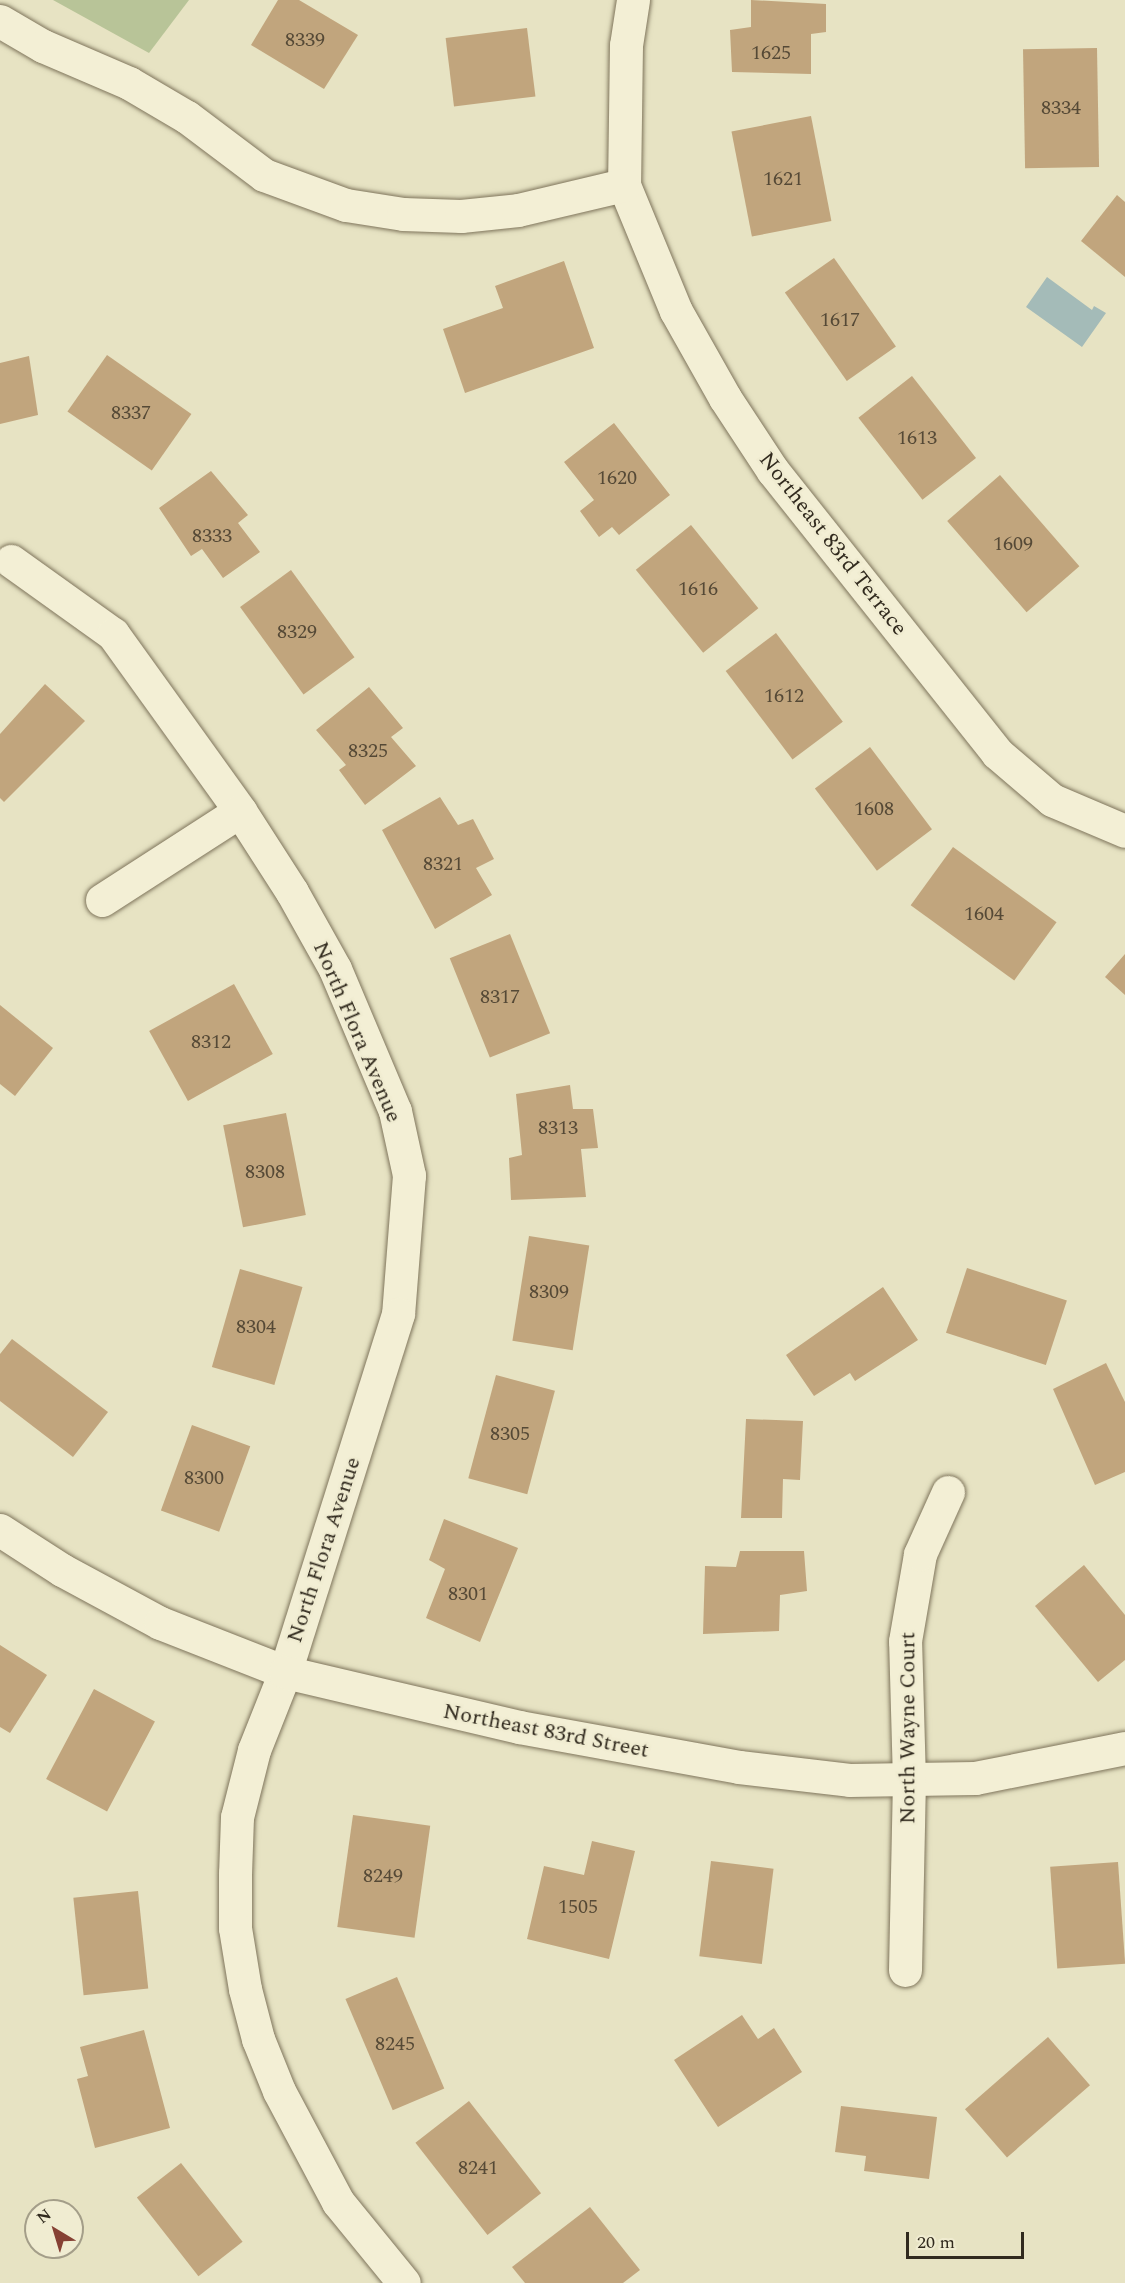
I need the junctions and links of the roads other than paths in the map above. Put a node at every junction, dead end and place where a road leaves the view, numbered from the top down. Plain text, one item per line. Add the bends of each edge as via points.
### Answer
1 (633, 0) edge
2 (0, 21) edge
3 (624, 185) junction
4 (10, 561) dead end
5 (240, 811) junction
6 (1125, 831) edge
7 (102, 900) dead end
8 (948, 1492) dead end
9 (0, 1530) edge
10 (285, 1672) junction
11 (1125, 1748) edge
12 (909, 1781) junction
13 (904, 1970) dead end
14 (404, 2283) edge

1 - 3 street via 626,45
2 - 3 street via 43,46 129,83 187,117 264,175 346,205 403,214 461,216 518,210
3 - 6 street, Northeast 83rd Terrace via 676,311 725,399 774,471 997,753 1052,800
4 - 5 street, North Flora Avenue via 113,634
5 - 7 street
5 - 10 street, North Flora Avenue via 335,969 395,1111 409,1175 398,1314
8 - 12 street, North Wayne Court via 920,1554 905,1641
9 - 10 street, Northeast 83rd Street via 62,1570 160,1623
10 - 12 street, Northeast 83rd Street via 434,1709 739,1767 849,1780
10 - 14 street, North Flora Avenue via 254,1750 237,1817 236,1928 245,1989 262,2049 305,2144 338,2202
11 - 12 street, Northeast 83rd Street via 975,1778
12 - 13 street, North Wayne Court

